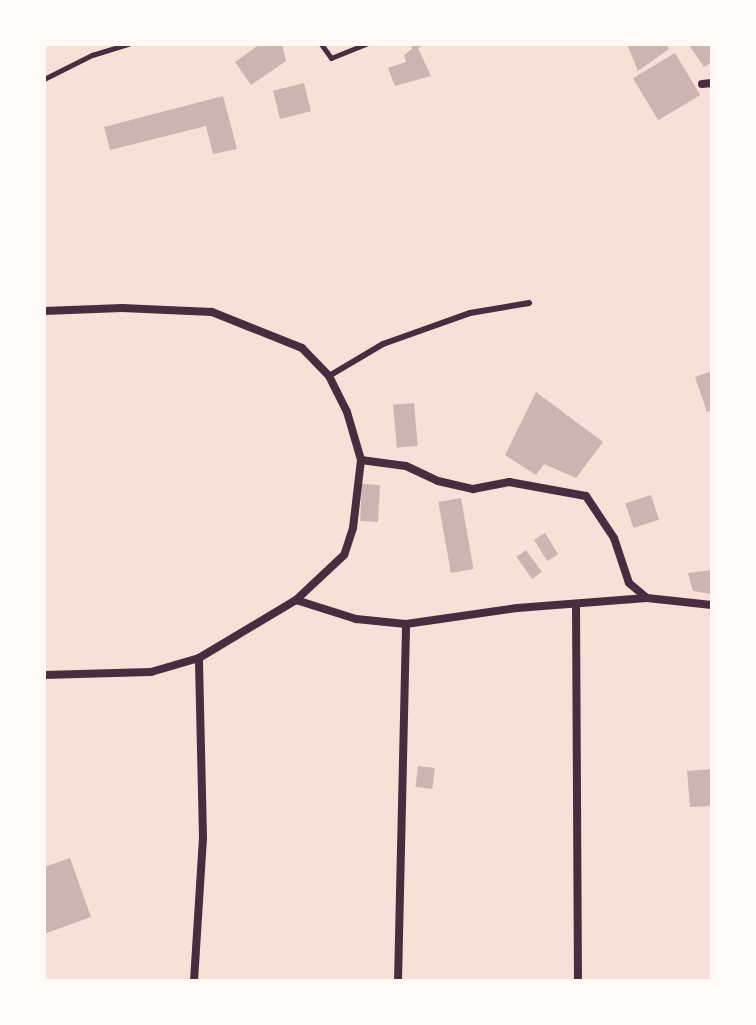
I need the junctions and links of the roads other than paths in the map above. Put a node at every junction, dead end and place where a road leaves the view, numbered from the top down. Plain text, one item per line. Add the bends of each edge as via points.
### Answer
1 (529, 303) dead end
2 (44, 311) edge
3 (329, 376) junction
4 (361, 460) junction
5 (647, 598) junction
6 (296, 600) junction
7 (576, 605) junction
8 (712, 605) edge
9 (406, 624) junction
10 (199, 658) junction
11 (44, 675) edge
12 (194, 981) edge
13 (398, 981) edge
14 (578, 981) edge

1 - 3 lane via 470,313 383,344
2 - 3 street via 212,312 302,348
3 - 4 street via 347,412
4 - 5 street via 406,466 473,489 509,482 586,496 614,538 629,583
4 - 6 street via 353,528 344,555
5 - 7 street
5 - 8 street
6 - 9 street via 356,619
6 - 10 street
7 - 9 street
7 - 14 street
9 - 13 street
10 - 11 street via 151,672
10 - 12 street via 203,838

